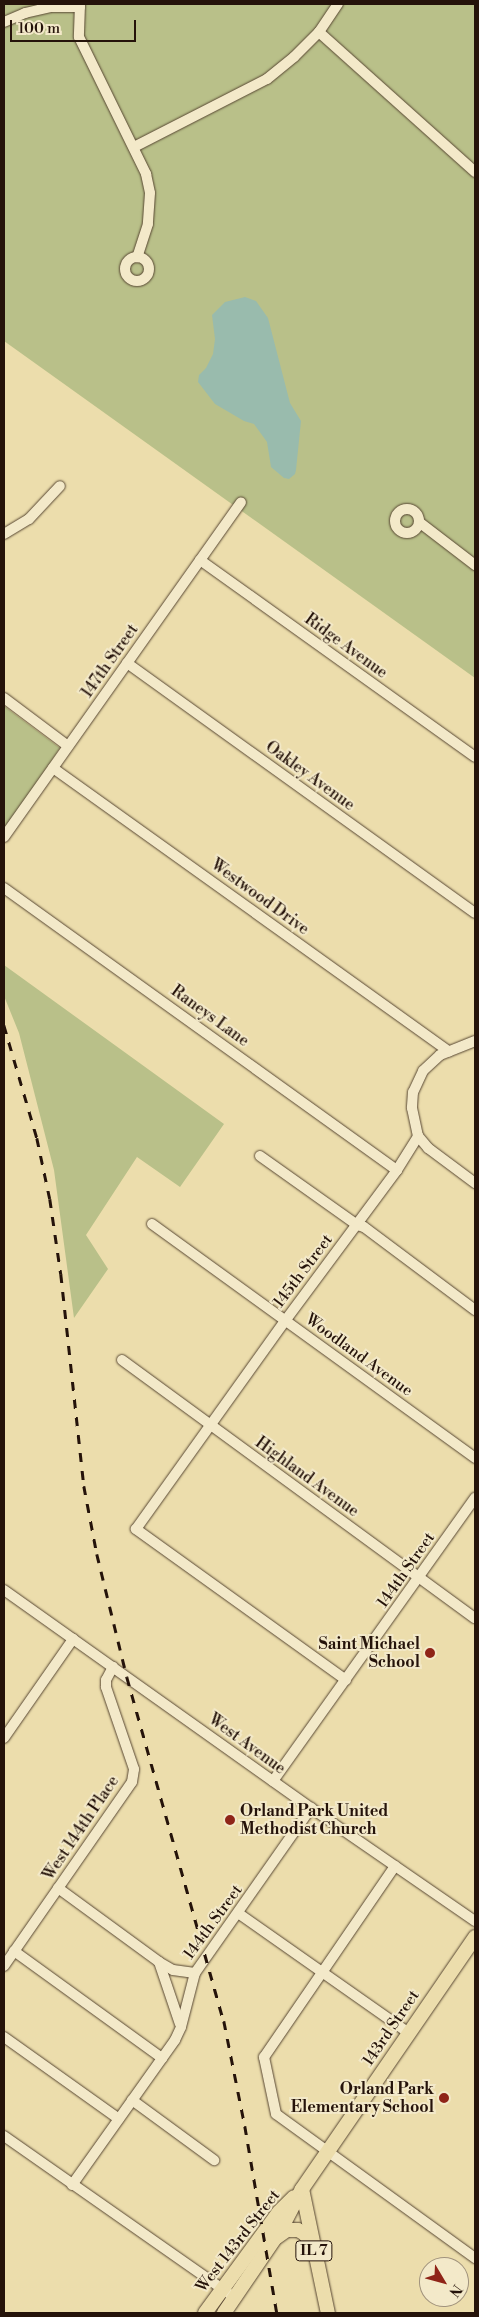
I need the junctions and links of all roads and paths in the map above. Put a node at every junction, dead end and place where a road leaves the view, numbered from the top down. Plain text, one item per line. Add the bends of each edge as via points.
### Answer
1 (338, 4) edge
2 (80, 5) edge
3 (4, 22) edge
4 (319, 32) junction
5 (134, 147) junction
6 (475, 172) edge
7 (137, 257) dead end
8 (60, 486) dead end
9 (241, 502) dead end
10 (419, 522) dead end
11 (4, 534) edge
12 (200, 560) junction
13 (475, 565) edge
14 (127, 663) junction
15 (4, 698) edge
16 (68, 746) junction
17 (475, 758) edge
18 (53, 768) junction
19 (4, 838) edge
20 (4, 888) edge
21 (475, 913) edge
22 (475, 1040) edge
23 (449, 1051) junction
24 (418, 1136) junction
25 (260, 1156) dead end
26 (397, 1170) junction
27 (475, 1183) edge
28 (152, 1224) dead end
29 (357, 1225) junction
30 (475, 1310) edge
31 (285, 1321) junction
32 (122, 1360) dead end
33 (210, 1425) junction
34 (475, 1458) edge
35 (475, 1498) edge
36 (419, 1577) junction
37 (4, 1590) edge
38 (475, 1618) edge
39 (73, 1639) junction
40 (113, 1667) junction
41 (346, 1680) junction
42 (4, 1738) edge
43 (273, 1781) junction
44 (311, 1808) junction
45 (395, 1866) junction
46 (58, 1888) junction
47 (238, 1913) junction
48 (475, 1921) edge
49 (475, 1937) edge
50 (14, 1951) junction
51 (159, 1962) junction
52 (4, 1966) edge
53 (195, 1973) junction
54 (322, 1973) junction
55 (181, 2027) junction
56 (409, 2033) junction
57 (4, 2037) edge
58 (162, 2058) junction
59 (132, 2100) junction
60 (119, 2119) junction
61 (4, 2136) edge
62 (328, 2151) junction
63 (214, 2160) dead end
64 (72, 2184) junction
65 (302, 2189) junction
66 (273, 2241) junction
67 (312, 2246) junction
68 (475, 2258) edge
69 (222, 2289) junction
70 (235, 2298) junction
71 (205, 2313) edge
72 (224, 2313) edge
73 (328, 2313) edge

1 - 4 street
2 - 3 street via 51,7
2 - 5 street via 79,38
4 - 5 street via 267,79
4 - 6 street
5 - 7 street via 146,174 150,194 148,224
8 - 11 street via 29,519
9 - 12 street, 147th Street
10 - 13 street
12 - 14 street, 147th Street
12 - 17 street, Ridge Avenue
14 - 16 street, 147th Street
14 - 21 street, Oakley Avenue
15 - 16 street
16 - 18 street, 147th Street
18 - 19 street, 147th Street
18 - 23 street, Westwood Drive
20 - 26 street, Raneys Lane
22 - 23 street
23 - 24 street via 423,1071 413,1092 412,1115
24 - 26 street, 145th Street
24 - 27 street via 428,1148
25 - 29 street
26 - 29 street, 145th Street
28 - 31 street, Woodland Avenue
29 - 30 street
29 - 31 street, 145th Street
31 - 33 street, 145th Street
31 - 34 street, Woodland Avenue
32 - 33 street, Highland Avenue
33 - 36 street, Highland Avenue
33 - 41 street, 145th Street via 136,1529
35 - 36 street, 144th Street
36 - 38 street, Highland Avenue
36 - 41 street, 144th Street
37 - 39 street, West Avenue
39 - 40 street, West Avenue
39 - 42 street
40 - 43 street, West Avenue
40 - 46 street, West 144th Place via 106,1687 134,1769 132,1782
41 - 43 street, 144th Street
43 - 44 street, West Avenue
44 - 45 street, West Avenue
44 - 47 street, 144th Street
45 - 48 street, West Avenue
45 - 54 street
46 - 50 street, West 144th Place
46 - 51 street
47 - 53 street, 144th Street
47 - 54 street
49 - 56 main road, 143rd Street
50 - 52 street, West 144th Place
50 - 58 street
51 - 53 street via 173,1970
51 - 55 street
53 - 55 street, 144th Street
54 - 56 street
54 - 62 street via 264,2057 276,2114
55 - 58 street, 144th Street
56 - 62 main road, 143rd Street
57 - 60 street
58 - 59 street, 144th Street
59 - 60 street, 144th Street
59 - 63 street
60 - 64 street, 144th Street
61 - 64 street
62 - 65 main road, 143rd Street
62 - 68 street
64 - 69 street
65 - 66 main road, West 143rd Street
65 - 67 main road, IL 7
65 - 69 main road, West 143rd Street via 279,2212
66 - 67 main road via 284,2231 298,2230 305,2234
66 - 70 main road, West 143rd Street
67 - 73 main road, IL 7
69 - 70 street
69 - 71 main road, West 143rd Street
70 - 72 main road, West 143rd Street

